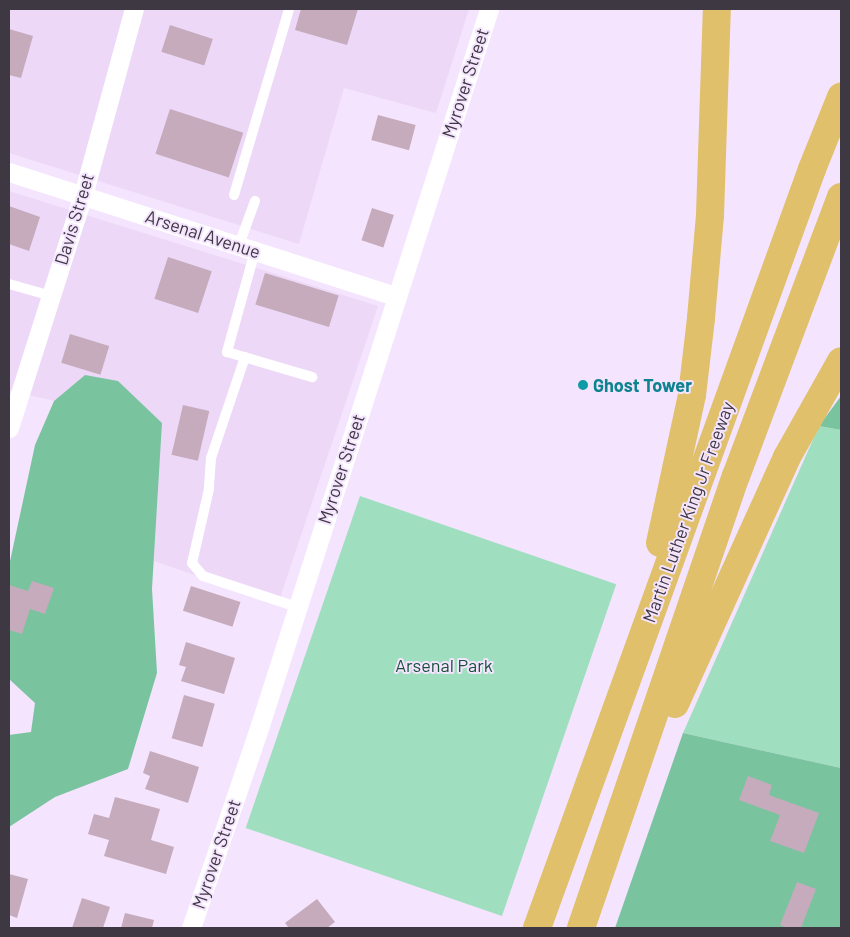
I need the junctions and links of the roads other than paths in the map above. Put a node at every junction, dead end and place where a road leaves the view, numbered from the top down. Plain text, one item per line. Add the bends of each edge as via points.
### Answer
1 (134, 9) edge
2 (289, 9) edge
3 (490, 9) edge
4 (718, 9) edge
5 (841, 97) edge
6 (9, 172) edge
7 (234, 195) dead end
8 (83, 196) junction
9 (841, 197) edge
10 (254, 201) dead end
11 (247, 248) junction
12 (9, 284) edge
13 (51, 296) junction
14 (396, 296) junction
15 (245, 357) junction
16 (841, 361) edge
17 (312, 377) dead end
18 (9, 428) edge
19 (297, 607) junction
20 (619, 702) junction
21 (608, 848) junction
22 (191, 928) edge
23 (537, 928) edge
24 (580, 928) edge

1 - 8 street, Davis Street
2 - 7 lane
3 - 14 street, Myrover Street
4 - 20 highway via 710,215 692,395 673,490
5 - 20 highway, Martin Luther King Jr Freeway via 812,168
6 - 8 street, Arsenal Avenue
8 - 11 street, Arsenal Avenue
8 - 13 street, Davis Street
9 - 21 highway, Martin Luther King Jr Freeway via 736,476
10 - 11 lane
11 - 14 street, Arsenal Avenue
11 - 15 lane via 227,352
12 - 13 lane
13 - 18 street, Davis Street
14 - 19 street, Myrover Street
15 - 17 lane
15 - 19 lane via 211,458 209,489 192,563 203,576
16 - 21 highway via 787,457
19 - 22 street, Myrover Street
20 - 23 highway, Martin Luther King Jr Freeway
21 - 24 highway, Martin Luther King Jr Freeway

